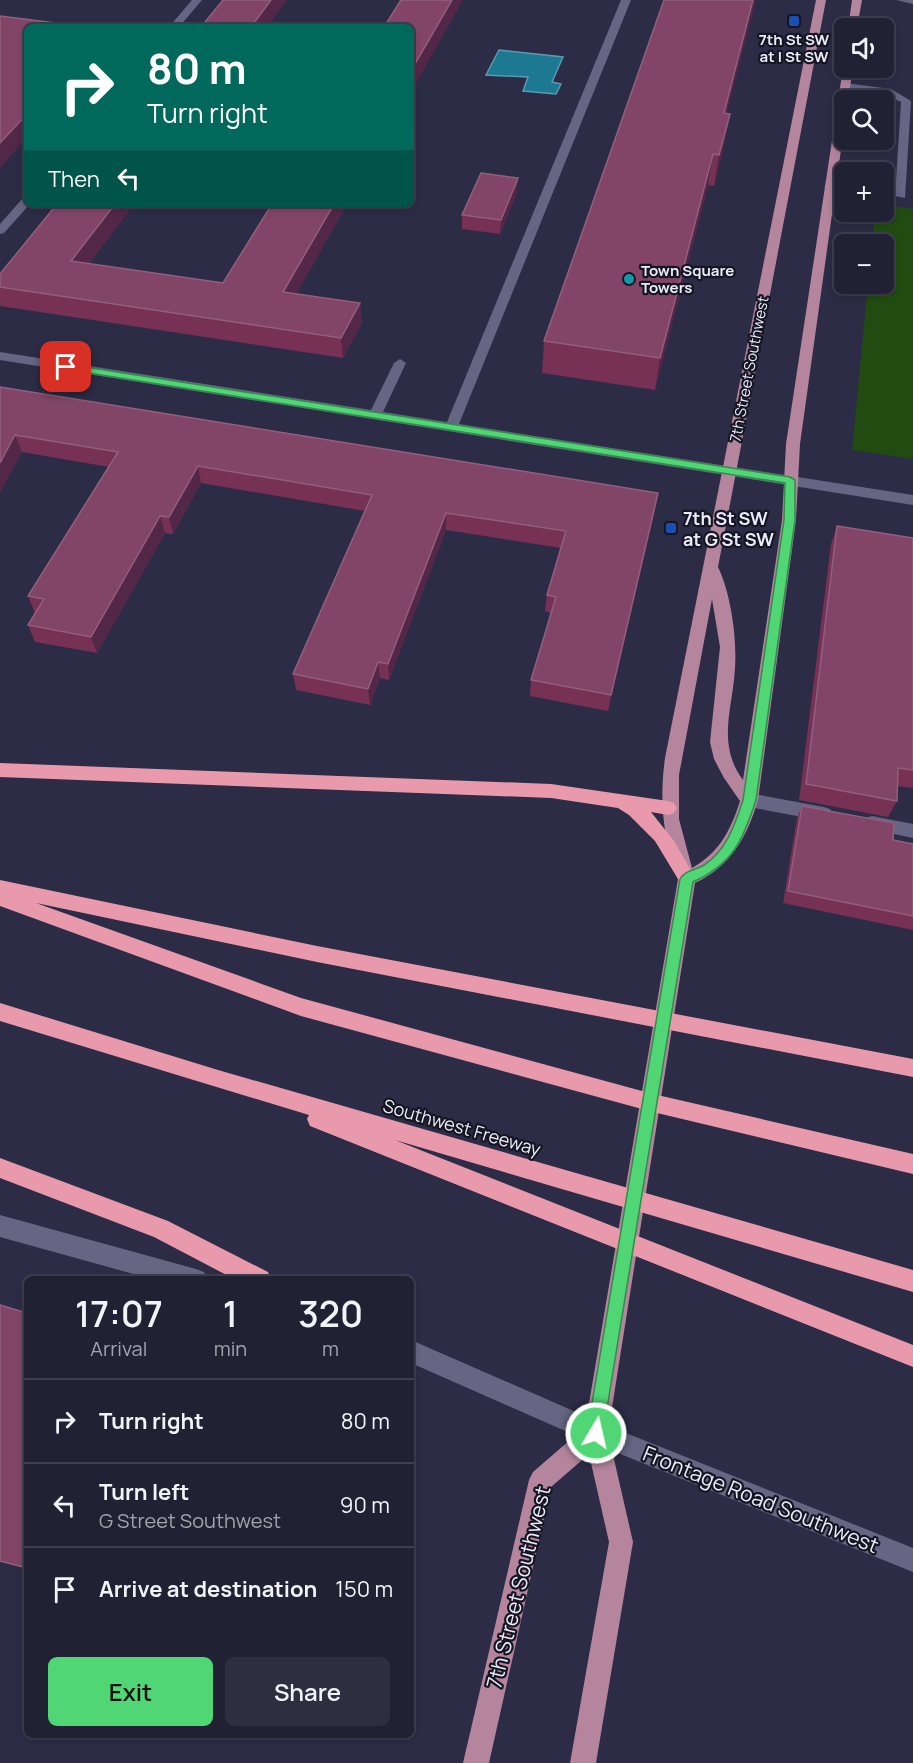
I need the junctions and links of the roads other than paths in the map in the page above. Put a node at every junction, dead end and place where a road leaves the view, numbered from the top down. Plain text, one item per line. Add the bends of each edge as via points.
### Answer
1 (197, 0) edge
2 (626, 0) edge
3 (821, 0) edge
4 (857, 0) edge
5 (901, 0) edge
6 (913, 1) edge
7 (854, 18) edge
8 (177, 24) edge
9 (846, 78) edge
10 (845, 86) junction
11 (830, 187) junction
12 (834, 188) edge
13 (902, 196) edge
14 (24, 203) edge
15 (0, 231) edge
16 (0, 356) edge
17 (400, 363) dead end
18 (375, 416) junction
19 (451, 428) junction
20 (729, 471) junction
21 (790, 480) junction
22 (913, 500) edge
23 (710, 562) junction
24 (0, 770) edge
25 (612, 798) junction
26 (749, 800) junction
27 (668, 807) junction
28 (837, 816) edge
29 (858, 821) edge
30 (913, 831) edge
31 (687, 879) junction
32 (0, 888) edge
33 (0, 898) edge
34 (0, 1012) edge
35 (913, 1068) edge
36 (218, 1079) junction
37 (913, 1164) edge
38 (0, 1168) edge
39 (0, 1227) edge
40 (181, 1276) edge
41 (252, 1276) edge
42 (913, 1281) edge
43 (414, 1352) edge
44 (913, 1356) edge
45 (596, 1433) junction
46 (913, 1560) edge
47 (476, 1763) edge
48 (584, 1763) edge

1 - 8 street
2 - 19 street
3 - 20 main road, 7th Street Southwest
4 - 7 main road
5 - 6 street
9 - 10 main road
10 - 11 main road
10 - 13 street via 887,91 906,101
11 - 12 street
11 - 21 main road
14 - 15 street
16 - 18 street
17 - 18 street
18 - 19 street
19 - 20 street
20 - 21 street
20 - 23 main road, 7th Street Southwest
21 - 22 street
21 - 26 main road via 789,520
23 - 26 main road via 728,645 718,740 733,780
23 - 27 main road, 7th Street Southwest via 679,719
24 - 25 highway via 551,791
25 - 27 highway
25 - 31 highway via 637,810 651,823
26 - 28 street
26 - 31 main road via 728,851 709,868
27 - 31 main road, 7th Street Southwest via 673,841
29 - 30 street
31 - 45 main road, 7th Street Southwest
32 - 35 highway via 317,954
33 - 37 highway via 301,1007 642,1100
34 - 36 highway, Southwest Freeway
36 - 42 highway, Southwest Freeway
36 - 44 highway
38 - 41 highway via 160,1229
39 - 40 street
43 - 45 street, Frontage Road Southwest
45 - 46 street, Frontage Road Southwest
45 - 47 main road, 7th Street Southwest via 541,1480
45 - 48 main road, 7th Street Southwest via 621,1542

